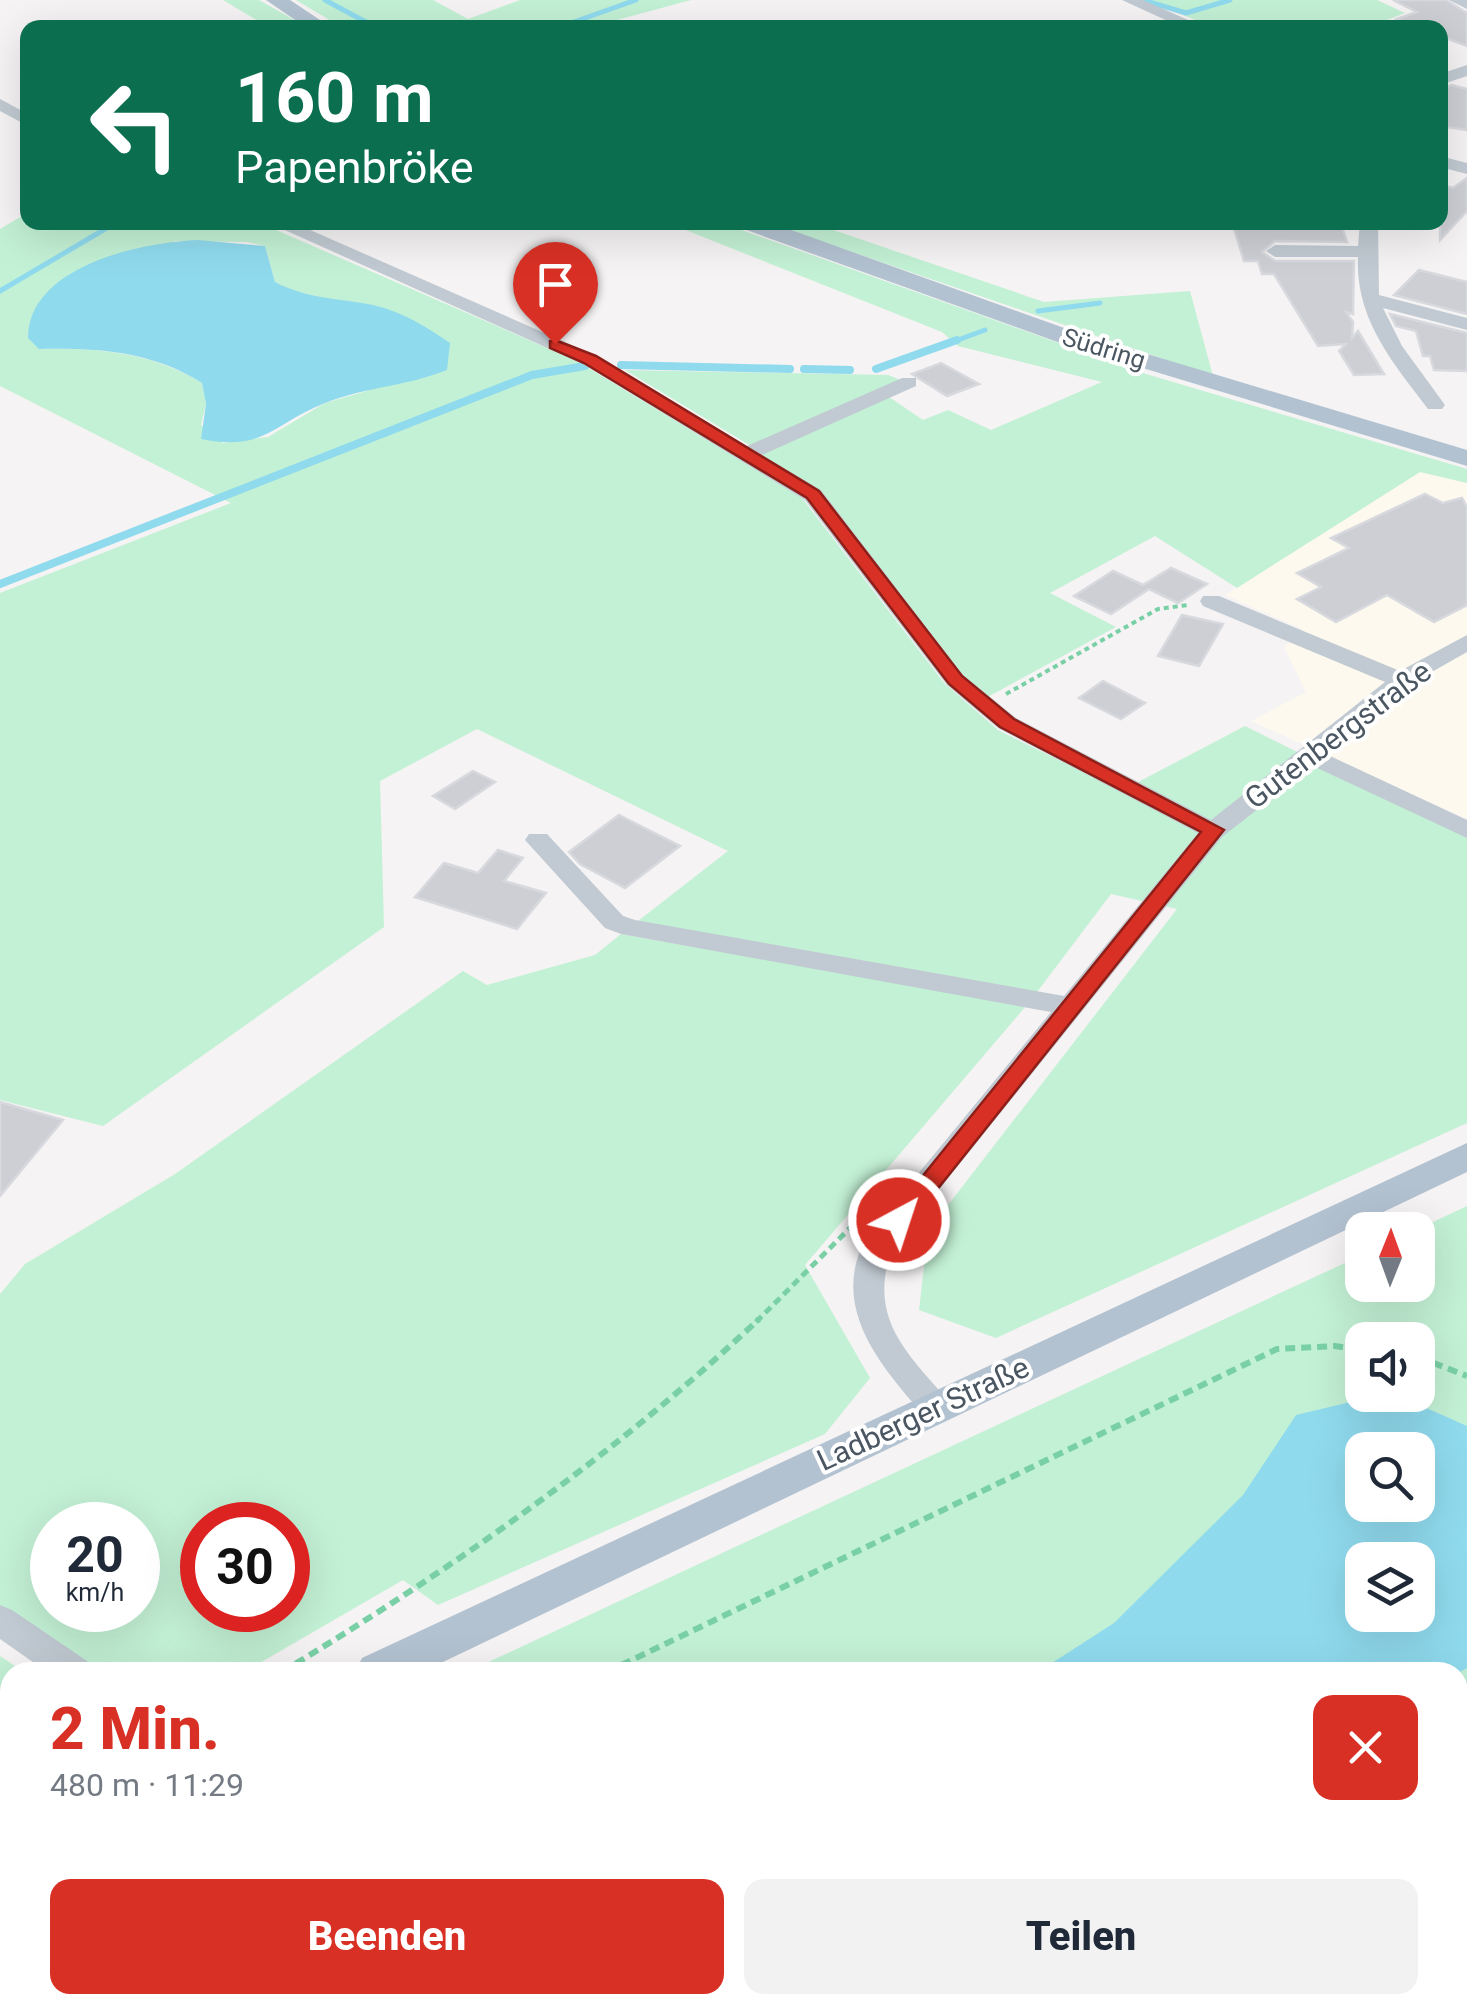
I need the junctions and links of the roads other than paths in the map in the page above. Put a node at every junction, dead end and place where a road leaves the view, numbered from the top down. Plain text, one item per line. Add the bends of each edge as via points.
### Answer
1 (276, 0) edge
2 (1130, 0) edge
3 (1457, 0) edge
4 (1467, 4) edge
5 (309, 20) edge
6 (1179, 20) edge
7 (294, 230) edge
8 (768, 230) edge
9 (1369, 230) edge
10 (1275, 250) dead end
11 (1369, 252) junction
12 (1372, 300) junction
13 (1467, 324) edge
14 (909, 382) dead end
15 (1435, 405) dead end
16 (747, 454) junction
17 (1467, 458) edge
18 (1211, 601) road end
19 (1467, 642) edge
20 (1400, 680) junction
21 (1311, 756) junction
22 (1213, 830) junction
23 (1467, 830) edge
24 (538, 840) dead end
25 (1074, 1007) junction
26 (1467, 1156) edge
27 (936, 1408) junction
28 (0, 1620) edge
29 (60, 1662) edge
30 (399, 1662) edge

1 - 5 main road
2 - 6 street
3 - 4 street
7 - 16 street via 590,360
8 - 17 main road, Südring via 1072,339
9 - 11 street
10 - 11 street
11 - 12 street
12 - 13 street
12 - 15 street via 1390,344
14 - 16 street
16 - 22 street via 813,494 980,704
18 - 20 street
19 - 20 street, Gutenbergstraße
20 - 21 street, Gutenbergstraße
21 - 22 street, Gutenbergstraße
21 - 23 street
22 - 25 street, Gutenbergstraße
24 - 25 street via 614,922 630,928
25 - 27 street, Gutenbergstraße via 878,1244 868,1266 865,1302 885,1348
26 - 27 main road, Ladberger Straße
27 - 30 main road, Ladberger Straße
28 - 29 street

